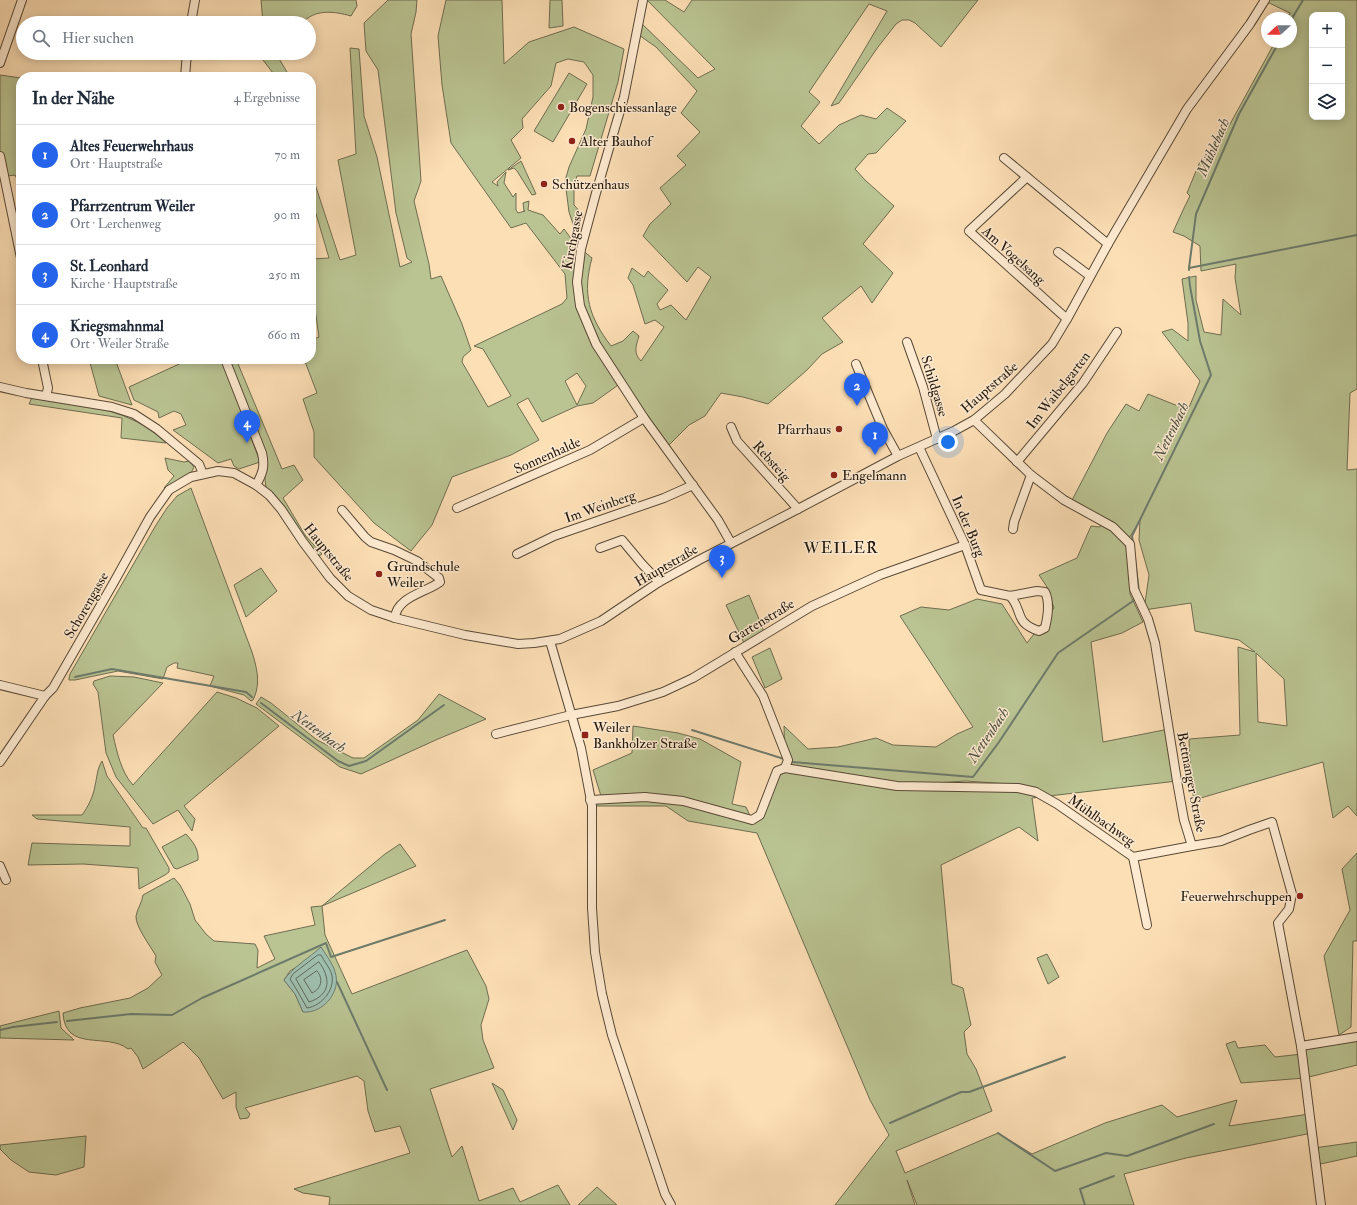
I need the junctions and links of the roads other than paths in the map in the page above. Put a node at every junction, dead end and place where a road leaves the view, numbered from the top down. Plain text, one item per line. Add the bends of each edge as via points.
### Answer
1 (22, 0) edge
2 (195, 0) edge
3 (643, 0) edge
4 (1264, 0) edge
5 (16, 16) edge
6 (192, 16) edge
7 (16, 17) edge
8 (186, 60) edge
9 (0, 63) edge
10 (185, 72) edge
11 (0, 156) edge
12 (1004, 158) dead end
13 (1027, 177) junction
14 (16, 234) edge
15 (1108, 244) junction
16 (1058, 252) dead end
17 (1090, 276) junction
18 (1067, 319) junction
19 (1117, 332) dead end
20 (908, 342) dead end
21 (43, 364) edge
22 (227, 364) edge
23 (856, 364) dead end
24 (0, 387) edge
25 (46, 396) junction
26 (644, 418) junction
27 (974, 420) junction
28 (731, 427) dead end
29 (936, 439) junction
30 (919, 447) junction
31 (898, 456) junction
32 (1017, 462) junction
33 (203, 474) junction
34 (1031, 475) junction
35 (256, 484) junction
36 (693, 484) junction
37 (456, 508) dead end
38 (798, 509) junction
39 (342, 510) dead end
40 (1013, 529) dead end
41 (731, 543) junction
42 (965, 545) junction
43 (600, 548) dead end
44 (517, 554) dead end
45 (659, 582) junction
46 (1010, 596) junction
47 (395, 618) junction
48 (550, 641) junction
49 (735, 652) junction
50 (0, 685) edge
51 (45, 696) junction
52 (571, 715) junction
53 (496, 734) dead end
54 (0, 762) edge
55 (785, 768) junction
56 (590, 800) junction
57 (1192, 846) junction
58 (1133, 857) junction
59 (0, 866) edge
60 (6, 880) dead end
61 (1147, 925) dead end
62 (1357, 1037) edge
63 (1301, 1046) junction
64 (670, 1205) edge
65 (1321, 1205) edge

1 - 5 street
2 - 6 street
3 - 26 street, Kirchgasse via 624,97 581,249 577,282 580,306 596,344
4 - 15 street, Hauptstraße via 1250,24 1187,109
7 - 9 street
8 - 10 street
11 - 14 street
12 - 13 street
13 - 15 street
13 - 18 street, Am Vogelsang via 968,231
15 - 17 street, Hauptstraße
16 - 17 street
17 - 18 street, Hauptstraße
18 - 27 street, Hauptstraße via 1052,344 1030,368 1005,394
19 - 32 street, Im Waibelgarten via 1083,383
20 - 29 street, Schildgasse
21 - 25 street via 48,388
22 - 35 street via 262,454 264,463
23 - 31 street
24 - 25 street
25 - 33 street via 112,407 134,414 187,454 198,464
26 - 36 street, Kirchgasse
26 - 37 street, Sonnenhalde via 590,450
27 - 29 street, Hauptstraße
27 - 32 street, Bettnanger Straße
28 - 38 street, Rebsteig via 738,441
29 - 30 street, Hauptstraße
30 - 31 street, Hauptstraße
30 - 42 street, In der Burg
31 - 38 street, Hauptstraße
32 - 34 street, Bettnanger Straße
33 - 35 street, Hauptstraße via 218,471 234,473
33 - 51 street, Schorengasse via 191,477 169,490 150,518 53,688
34 - 40 street
34 - 57 street, Bettnanger Straße via 1064,500 1113,527 1130,544 1134,589 1155,643 1176,781
35 - 47 street, Hauptstraße via 277,504 330,578 348,596 371,610
36 - 41 street, Kirchgasse
36 - 44 street, Im Weinberg via 664,498 554,536
38 - 41 street, Hauptstraße
39 - 47 street via 371,542 417,562 439,578 440,582 412,596 399,606
41 - 45 street, Hauptstraße
42 - 46 street, In der Burg via 981,590
42 - 49 street, Gartenstraße via 848,589 812,606
43 - 45 street via 622,540
45 - 48 street, Hauptstraße via 601,621 565,638
46 - 46 street, In der Burg via 1022,621 1039,631 1045,628 1049,600 1045,592
47 - 48 street, Hauptstraße via 465,635 518,644
48 - 52 street
49 - 52 street, Gartenstraße via 693,678 663,692 618,706
49 - 55 street via 763,696 788,760
50 - 51 street
51 - 54 street, Schorengasse
52 - 53 street, Gartenstraße
52 - 56 street via 581,748
55 - 56 street via 777,771 760,815 752,820 683,801 645,797
55 - 58 street, Mühlbachweg via 897,786 1018,788 1036,792
56 - 64 street via 592,916 602,994 612,1035
57 - 58 street, Mühlbachweg
57 - 63 street, Bettnanger Straße via 1221,841 1272,822 1292,894 1289,909 1278,923
58 - 61 street, Mühlbachweg
59 - 60 street
62 - 63 street
63 - 65 street

